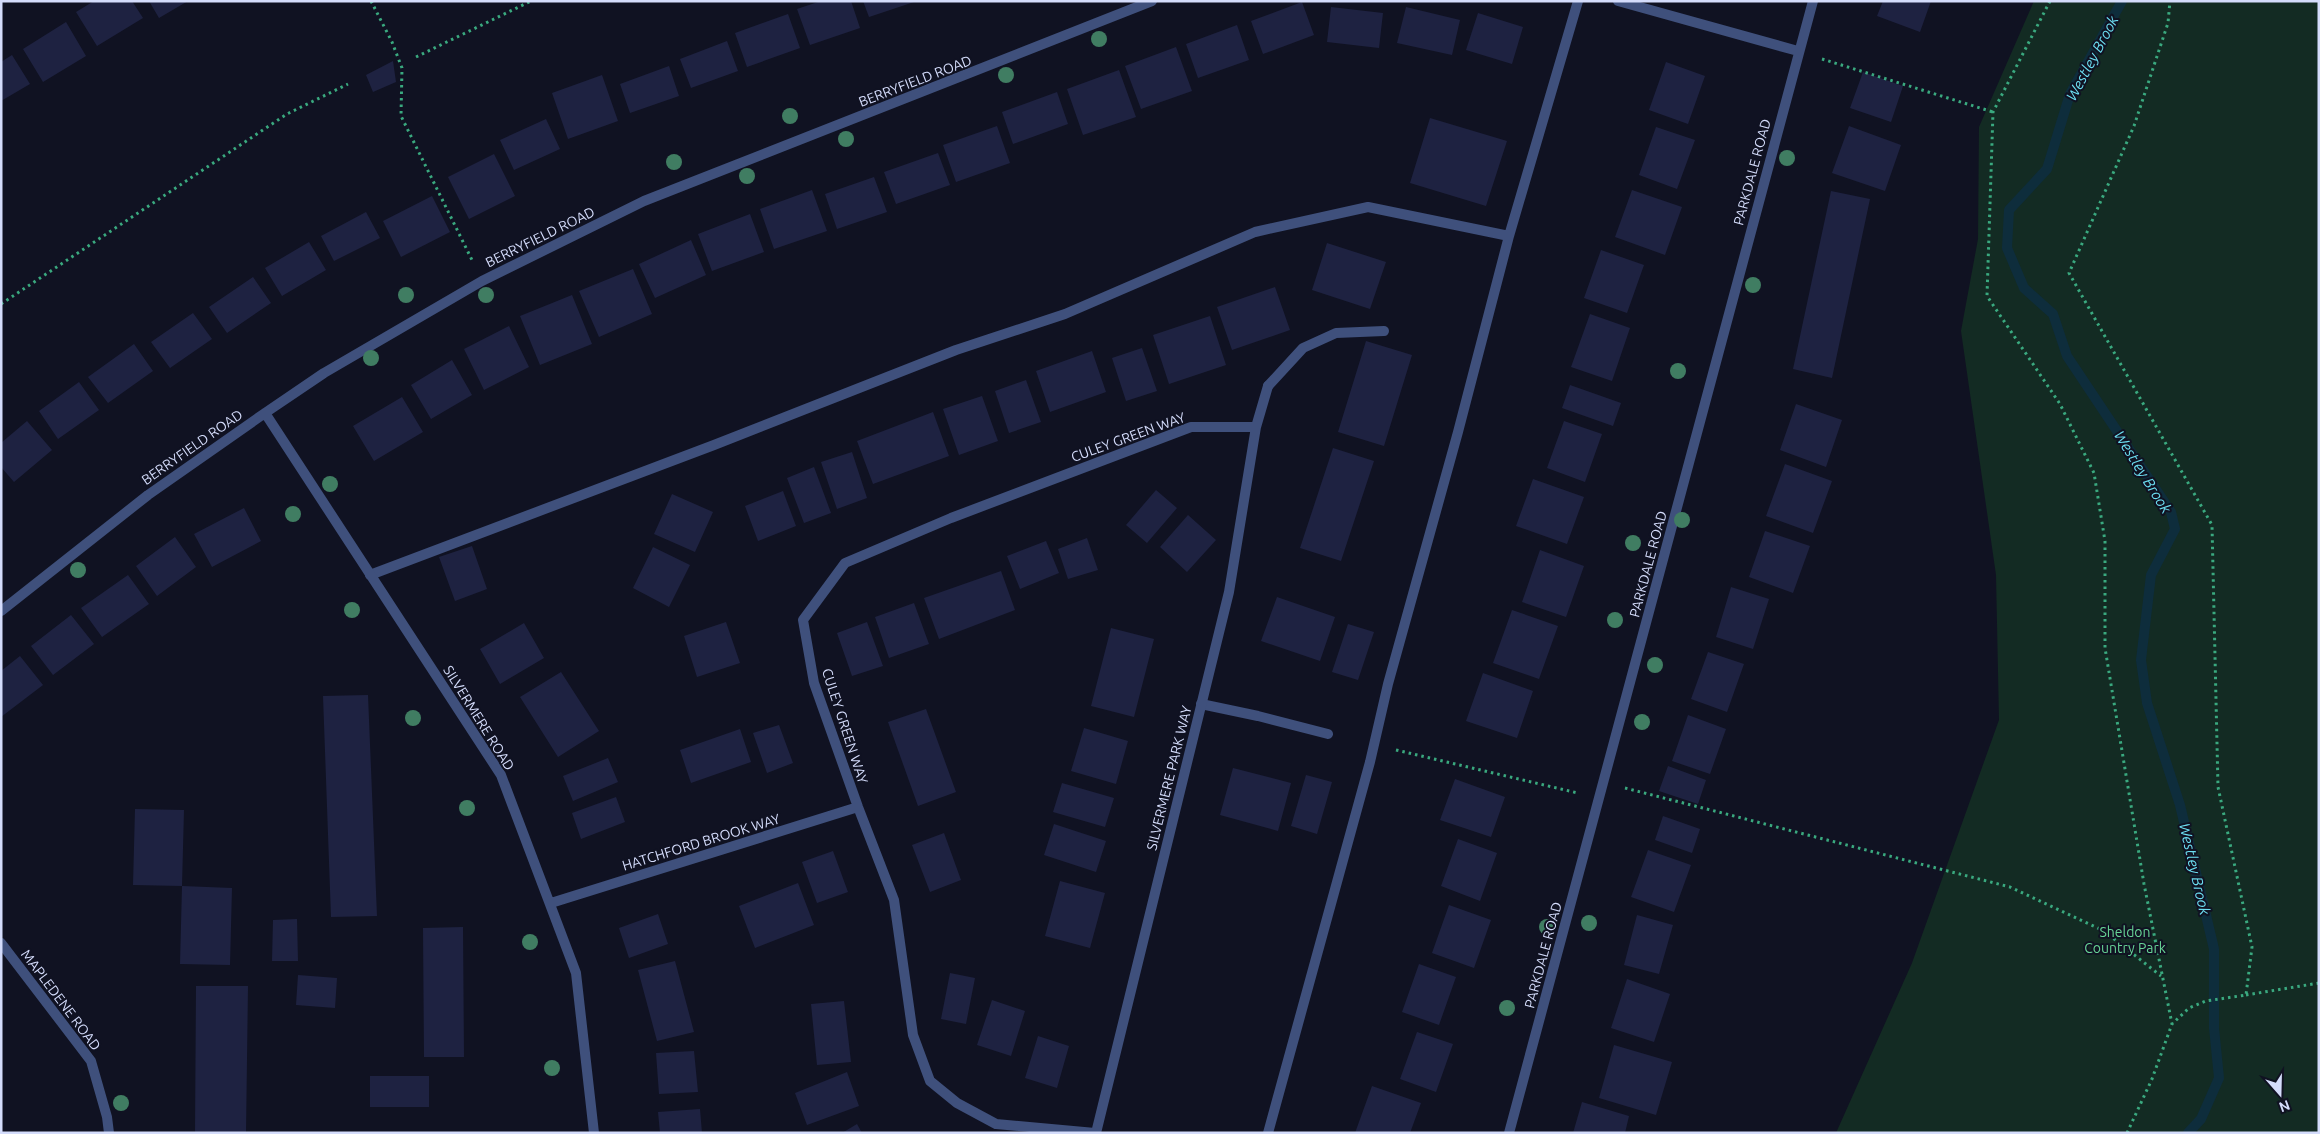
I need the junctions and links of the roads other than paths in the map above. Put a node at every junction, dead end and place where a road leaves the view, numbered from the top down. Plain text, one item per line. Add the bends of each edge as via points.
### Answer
1 (1152, 1) edge
2 (1578, 1) edge
3 (1618, 1) edge
4 (1813, 1) edge
5 (1798, 52) junction
6 (1510, 236) junction
7 (1384, 332) dead end
8 (265, 413) junction
9 (1256, 427) junction
10 (370, 575) junction
11 (1, 612) edge
12 (1201, 704) junction
13 (1328, 734) dead end
14 (858, 808) junction
15 (551, 903) junction
16 (1, 943) edge
17 (109, 1133) edge
18 (594, 1133) edge
19 (1096, 1133) edge
20 (1268, 1133) edge
21 (1509, 1133) edge

1 - 8 street, BERRYFIELD ROAD via 644,201 482,281 324,373
2 - 6 street
3 - 5 street
4 - 5 street, PARKDALE ROAD
5 - 21 street, PARKDALE ROAD
6 - 10 street via 1368,207 1255,232 1065,314 956,350
6 - 20 street
7 - 9 street via 1336,333 1303,348 1268,386
8 - 10 street, SILVERMERE ROAD
8 - 11 street, BERRYFIELD ROAD via 148,495
9 - 12 street, SILVERMERE PARK WAY via 1229,592
9 - 14 street, CULEY GREEN WAY via 1191,427 951,518 844,563 803,620 814,683
10 - 15 street, SILVERMERE ROAD via 501,775
12 - 13 street
12 - 19 street, SILVERMERE PARK WAY
14 - 15 street, HATCHFORD BROOK WAY
14 - 19 street, CULEY GREEN WAY via 894,900 913,1035 930,1081 957,1103 996,1124
15 - 18 street, SILVERMERE ROAD via 576,974
16 - 17 street, MAPLEDENE ROAD via 90,1061

